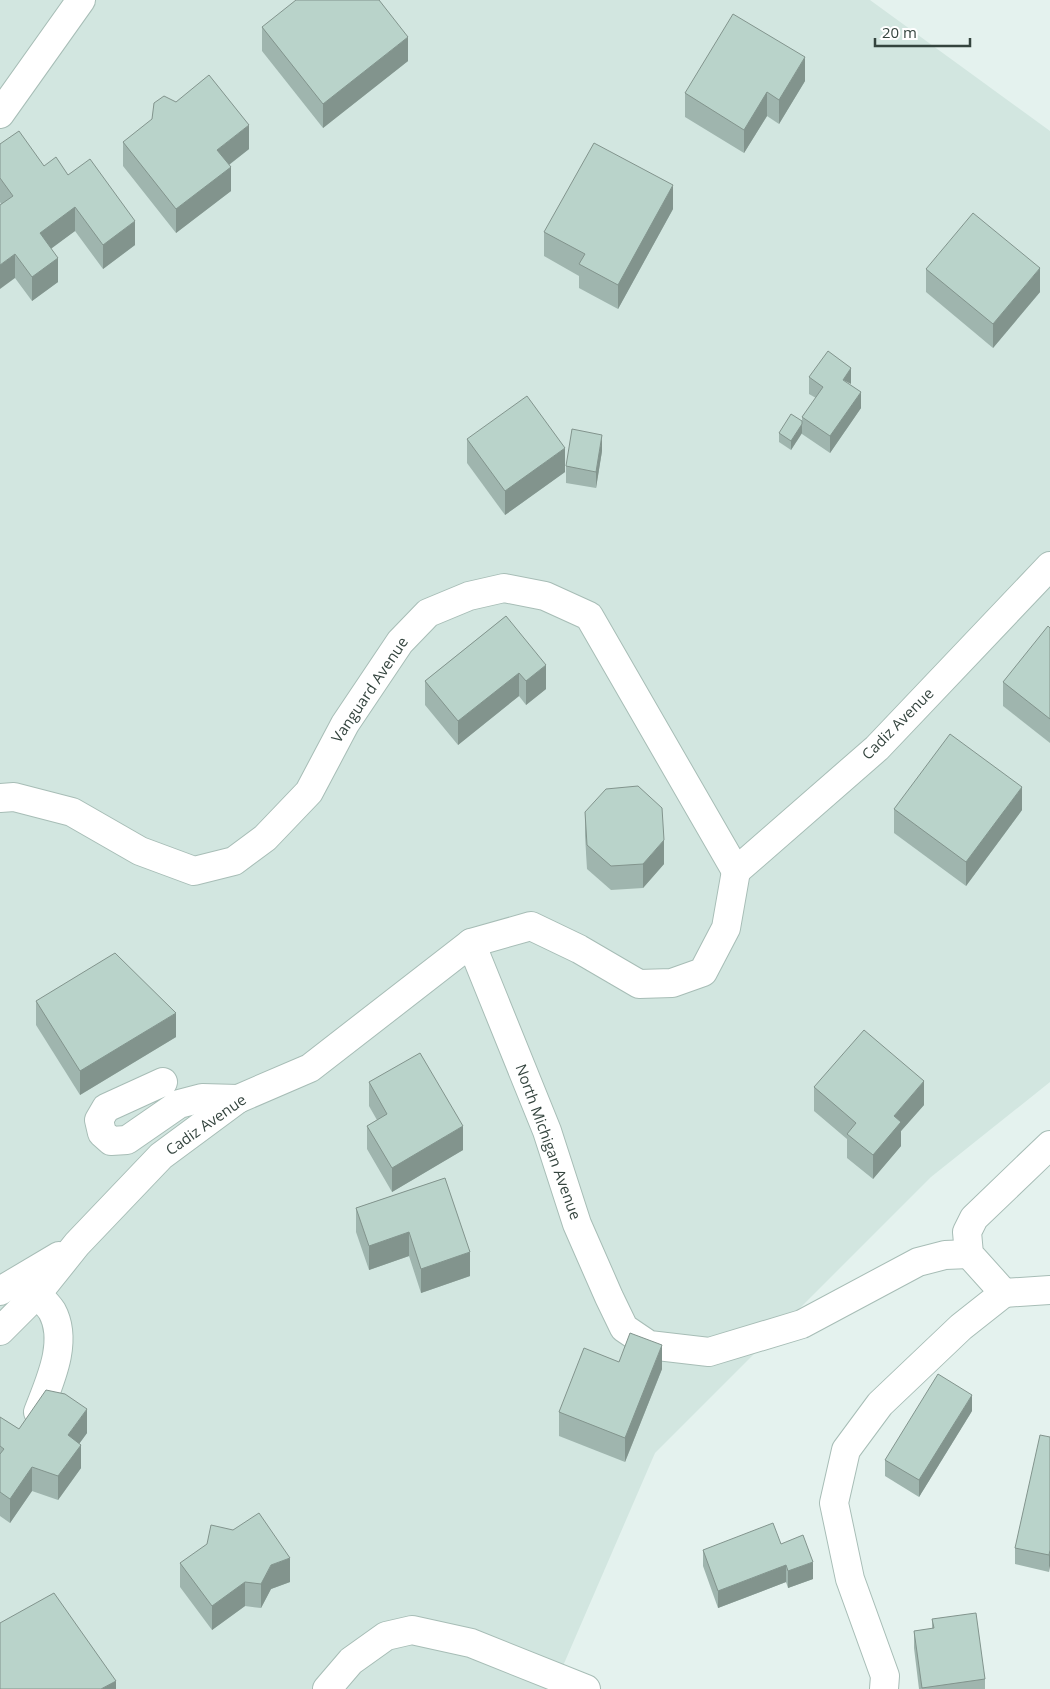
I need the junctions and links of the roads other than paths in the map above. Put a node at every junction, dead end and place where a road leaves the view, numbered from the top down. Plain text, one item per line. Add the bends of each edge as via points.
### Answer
1 (80, 0) edge
2 (0, 114) edge
3 (1050, 566) edge
4 (0, 798) edge
5 (736, 871) junction
6 (471, 943) junction
7 (163, 1082) dead end
8 (238, 1099) junction
9 (1050, 1145) edge
10 (77, 1244) junction
11 (969, 1254) junction
12 (1050, 1290) edge
13 (0, 1291) edge
14 (1004, 1293) junction
15 (37, 1294) junction
16 (0, 1331) edge
17 (38, 1412) edge
18 (327, 1689) edge
19 (586, 1689) edge
20 (884, 1689) edge

1 - 2 street
3 - 5 street, Cadiz Avenue via 878,748
4 - 5 street, Vanguard Avenue via 14,797 72,812 140,851 194,871 234,861 265,838 309,792 345,724 400,642 428,613 469,596 504,588 545,596 589,616
5 - 6 street via 726,928 703,972 672,983 638,984 579,949 531,926
6 - 8 street, Cadiz Avenue via 310,1068
6 - 11 street, North Michigan Avenue via 547,1131 577,1224 624,1328 649,1345 709,1352 802,1324 918,1262 945,1255
7 - 8 street via 106,1108 99,1120 102,1133 111,1141 127,1140 179,1104 202,1098
8 - 10 street, Cadiz Avenue via 161,1156
9 - 11 street via 974,1218 967,1232
10 - 13 street
10 - 15 street, Cadiz Avenue
11 - 14 street
12 - 14 street
14 - 20 street via 961,1327 880,1404 846,1450 834,1503 850,1579 885,1676
15 - 16 street, Cadiz Avenue
15 - 17 street via 52,1312 58,1333 55,1364
18 - 19 street via 351,1661 386,1636 412,1630 471,1643

